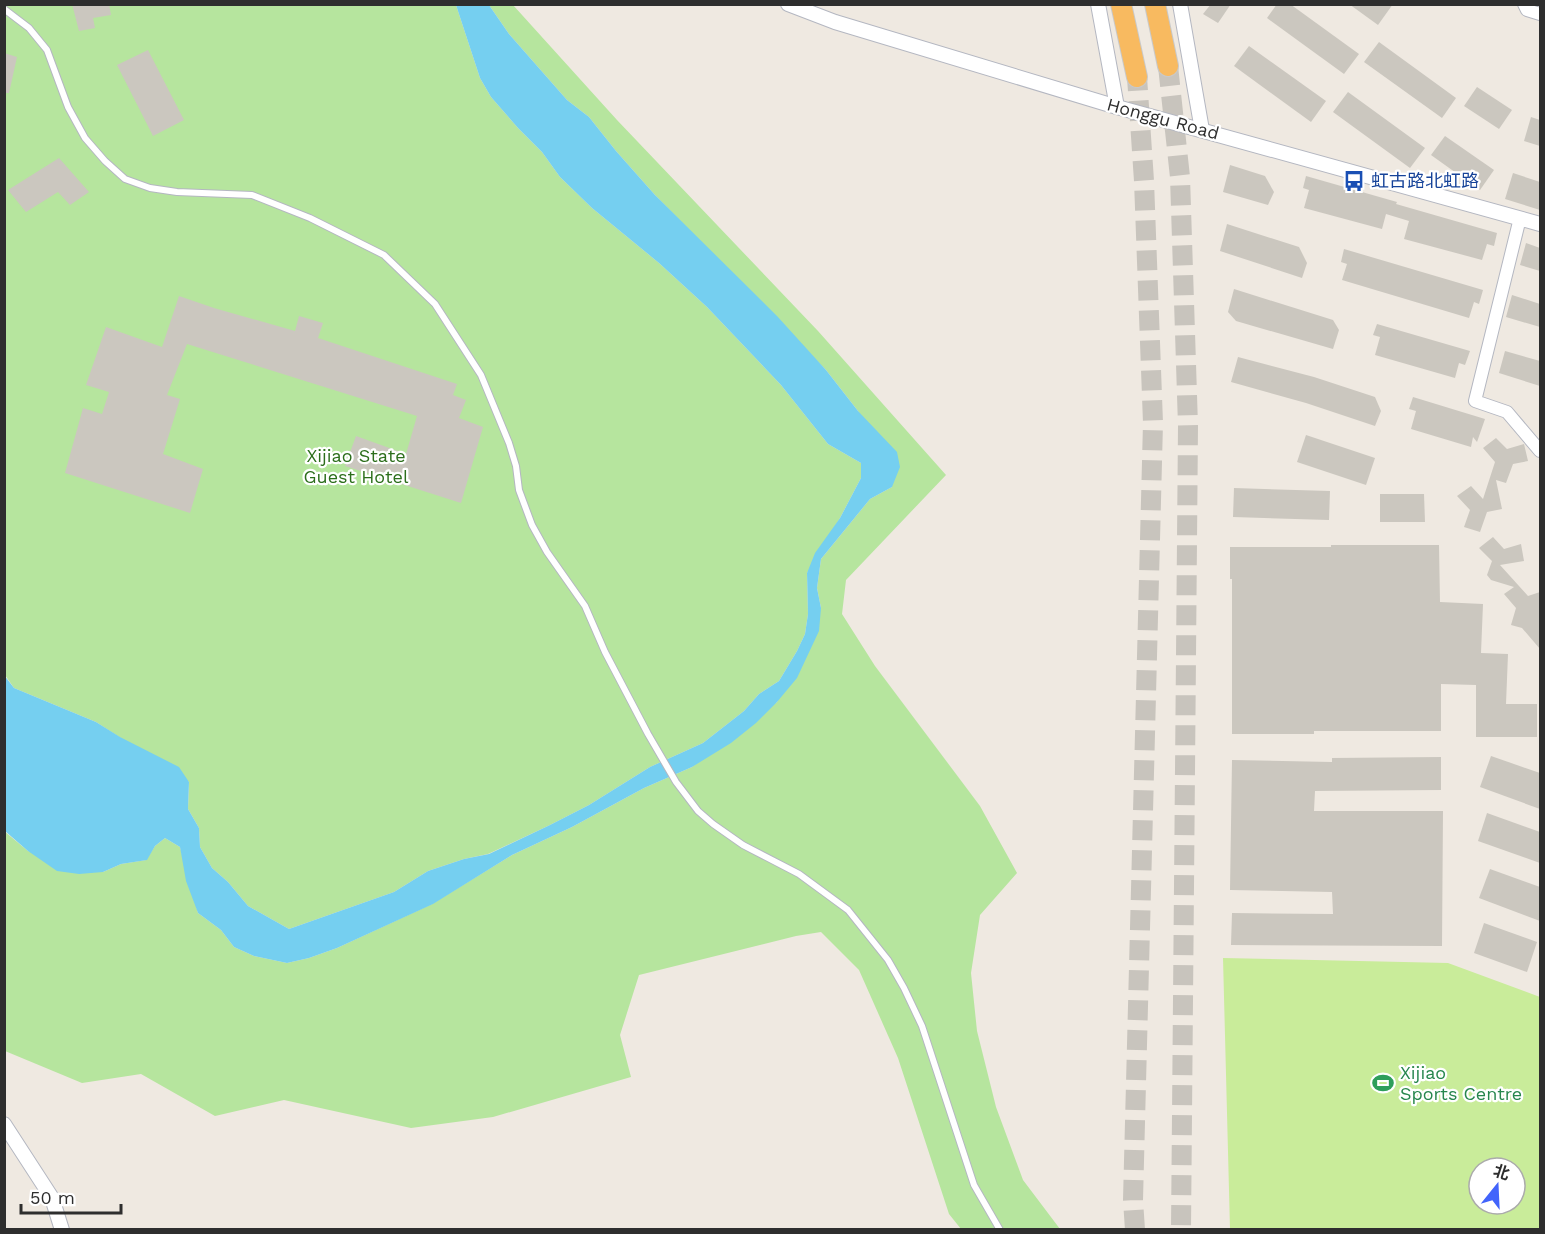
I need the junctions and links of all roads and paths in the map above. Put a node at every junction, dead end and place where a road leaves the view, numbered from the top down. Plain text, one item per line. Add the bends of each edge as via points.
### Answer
1 (788, 4) edge
2 (1098, 4) edge
3 (1121, 4) edge
4 (1155, 4) edge
5 (1180, 4) edge
6 (1524, 4) edge
7 (4, 9) edge
8 (1540, 14) edge
9 (1168, 66) tunnel mouth
10 (1137, 77) tunnel mouth
11 (1117, 107) junction
12 (1202, 130) junction
13 (1520, 218) junction
14 (1540, 224) edge
15 (1540, 451) edge
16 (4, 1124) edge
17 (62, 1230) edge
18 (1000, 1230) edge

1 - 11 street, Honggu Road via 835,22
2 - 11 street
3 - 10 highway
4 - 9 highway
5 - 12 street
6 - 8 street via 1527,10
7 - 18 lane via 29,28 47,50 68,107 85,138 125,179 177,192 252,195 310,218 384,255 435,304 481,375 509,444 532,525 585,606 605,652 676,782 713,824 743,845 799,874 848,910 888,960 922,1026 974,1185
11 - 12 street, Honggu Road
12 - 13 street, Honggu Road
13 - 14 street, Honggu Road
13 - 15 street via 1475,401 1507,412
16 - 17 street via 52,1197

